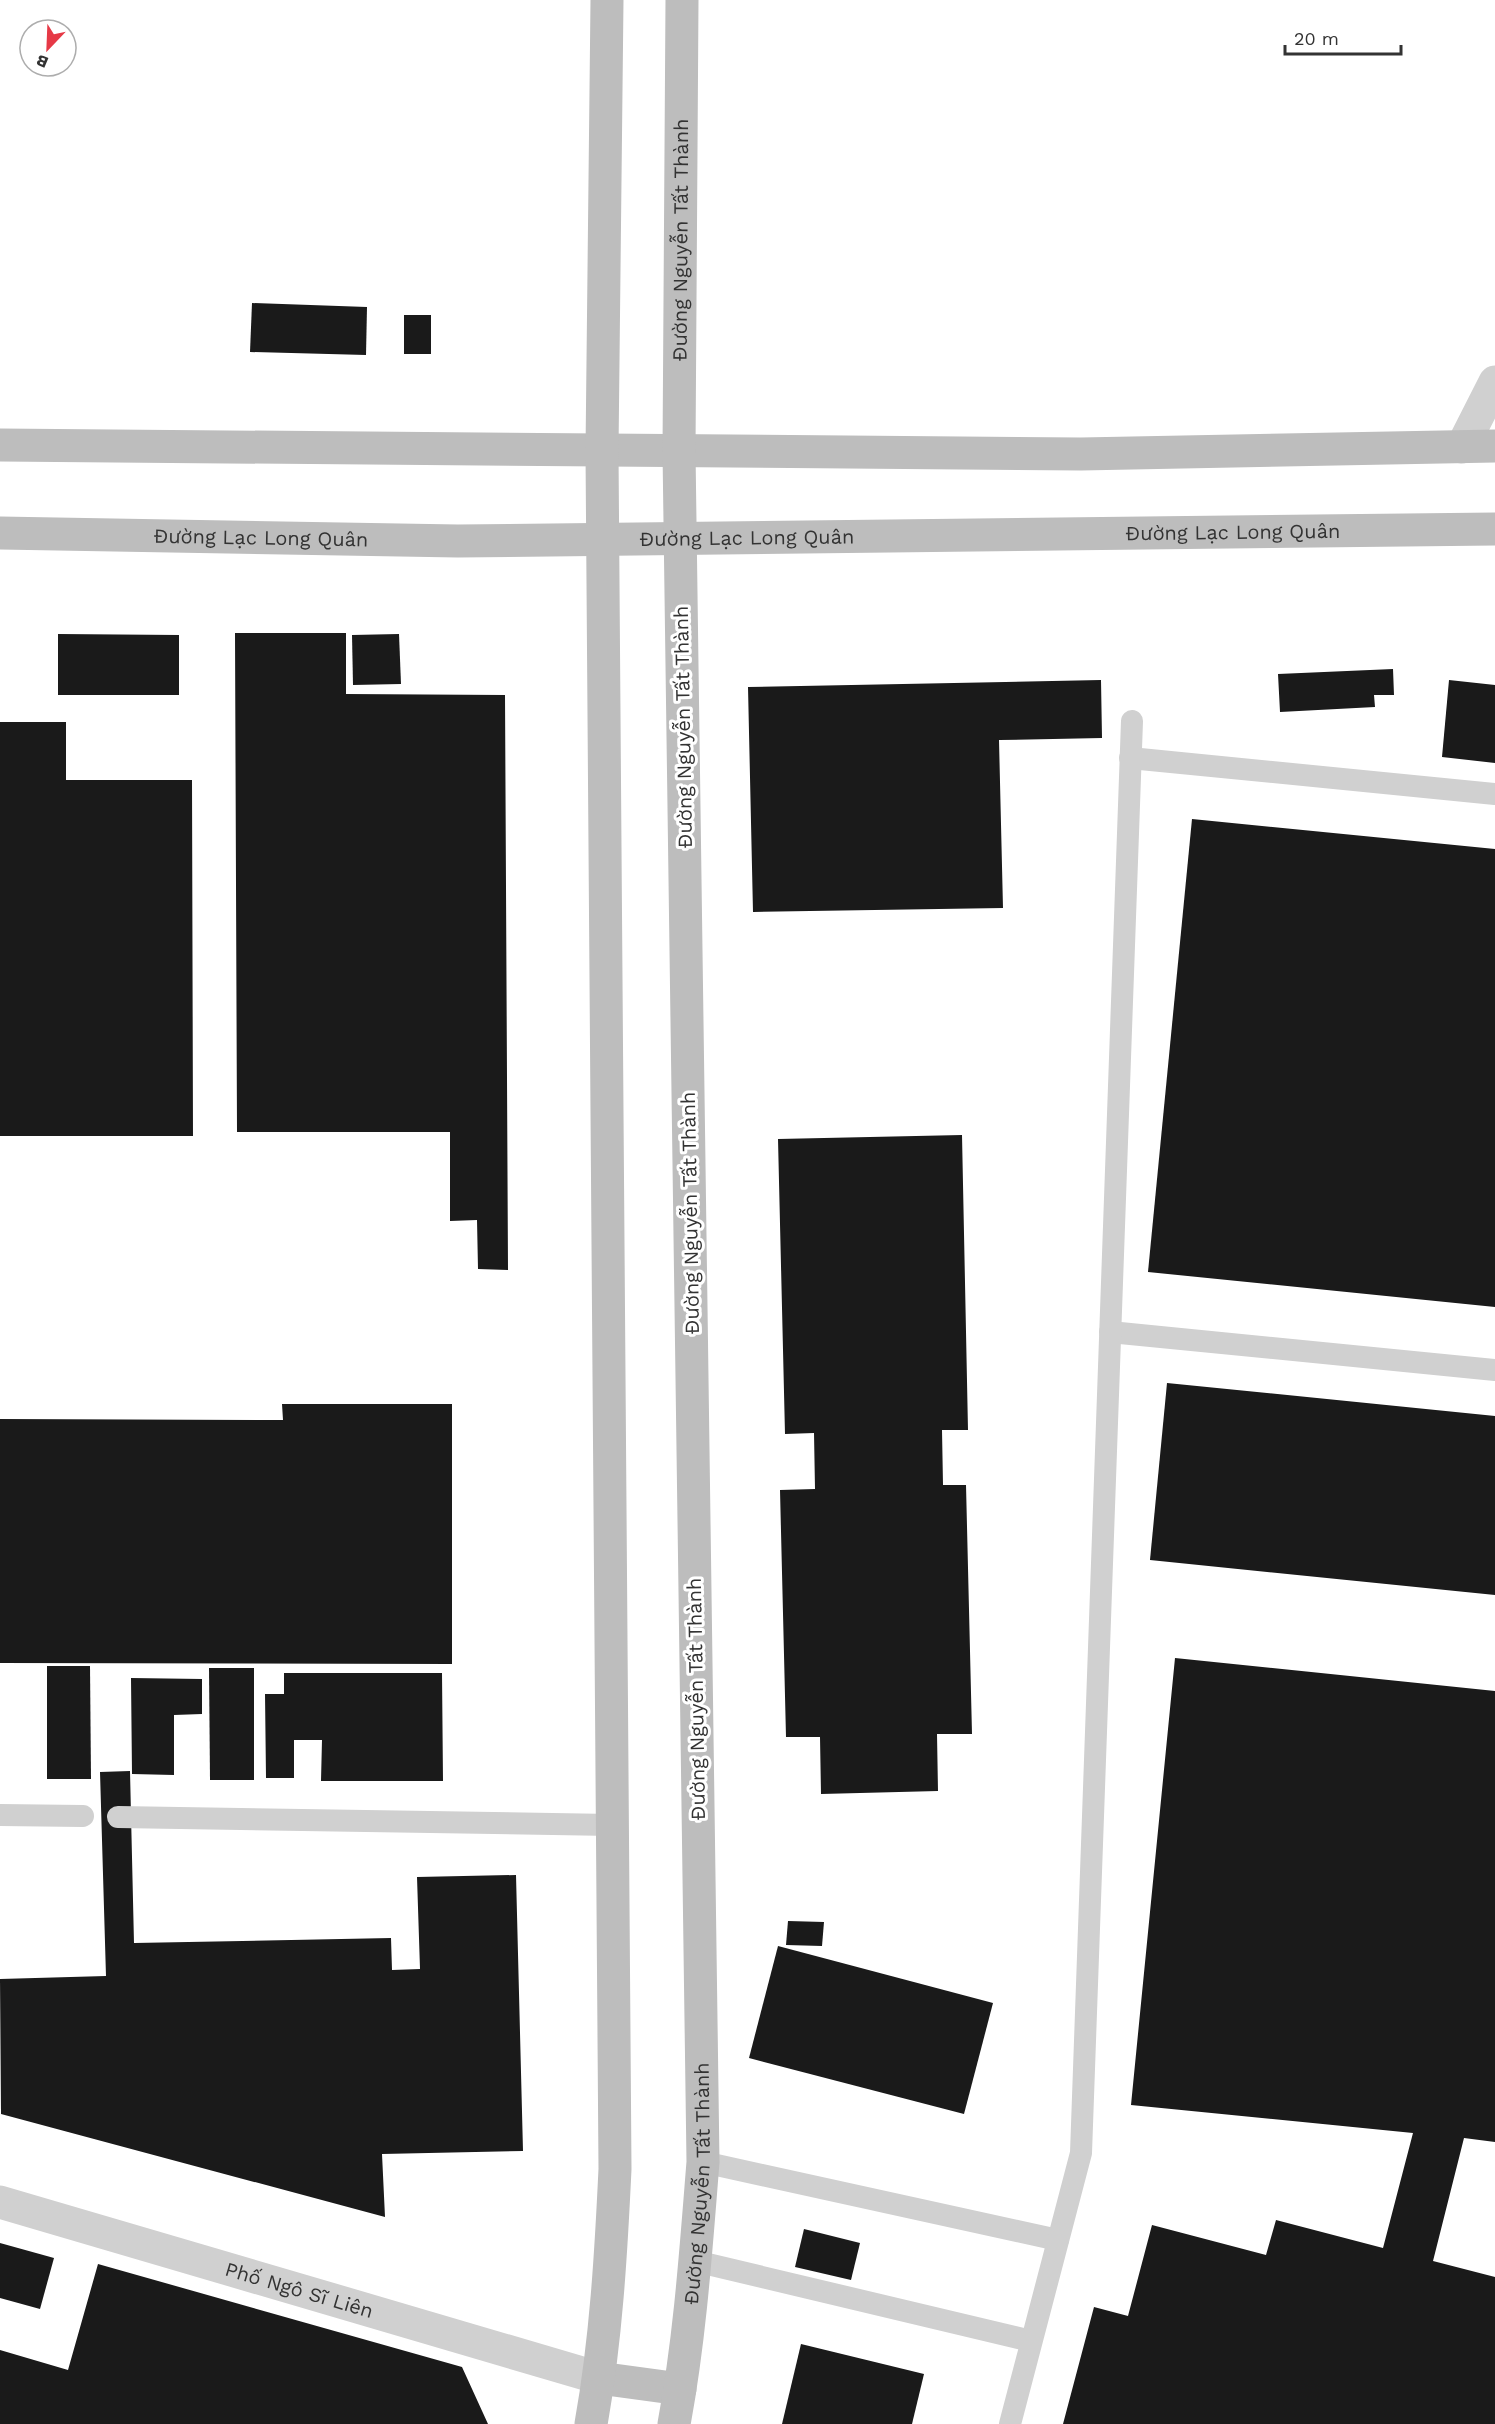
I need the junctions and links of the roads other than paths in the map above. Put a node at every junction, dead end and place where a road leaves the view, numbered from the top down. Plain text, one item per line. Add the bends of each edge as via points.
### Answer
1 (607, 0) edge
2 (682, 0) edge
3 (1495, 382) edge
4 (0, 445) edge
5 (1495, 446) edge
6 (1462, 447) junction
7 (602, 451) junction
8 (680, 451) junction
9 (1495, 529) edge
10 (0, 532) edge
11 (680, 537) junction
12 (603, 538) junction
13 (1132, 721) dead end
14 (1130, 758) junction
15 (1495, 794) edge
16 (1110, 1332) junction
17 (1495, 1370) edge
18 (0, 1815) edge
19 (83, 1816) dead end
20 (118, 1817) dead end
21 (612, 1825) junction
22 (703, 2162) junction
23 (0, 2202) edge
24 (1058, 2240) junction
25 (695, 2261) junction
26 (1031, 2341) junction
27 (599, 2378) junction
28 (680, 2390) junction
29 (591, 2424) edge
30 (674, 2424) edge
31 (1010, 2424) edge

1 - 7 main road
2 - 8 main road, Đường Nguyễn Tất Thành
3 - 6 street
4 - 7 main road
5 - 6 main road
6 - 8 main road via 1081,454
7 - 8 main road
7 - 12 main road
8 - 11 main road, Đường Nguyễn Tất Thành
9 - 11 main road, Đường Lạc Long Quân
10 - 12 main road, Đường Lạc Long Quân via 458,541
11 - 12 main road, Đường Lạc Long Quân
11 - 22 main road, Đường Nguyễn Tất Thành
12 - 21 main road
13 - 14 lane
14 - 15 lane
14 - 16 lane
16 - 17 lane
16 - 24 lane via 1081,2153
18 - 19 lane
20 - 21 lane
21 - 27 main road via 615,2169
22 - 24 lane
22 - 25 main road, Đường Nguyễn Tất Thành
23 - 27 street, Phố Ngô Sĩ Liên
24 - 26 lane
25 - 26 lane
25 - 28 main road, Đường Nguyễn Tất Thành
26 - 31 lane
27 - 28 main road
27 - 29 main road
28 - 30 main road, Đường Nguyễn Tất Thành

